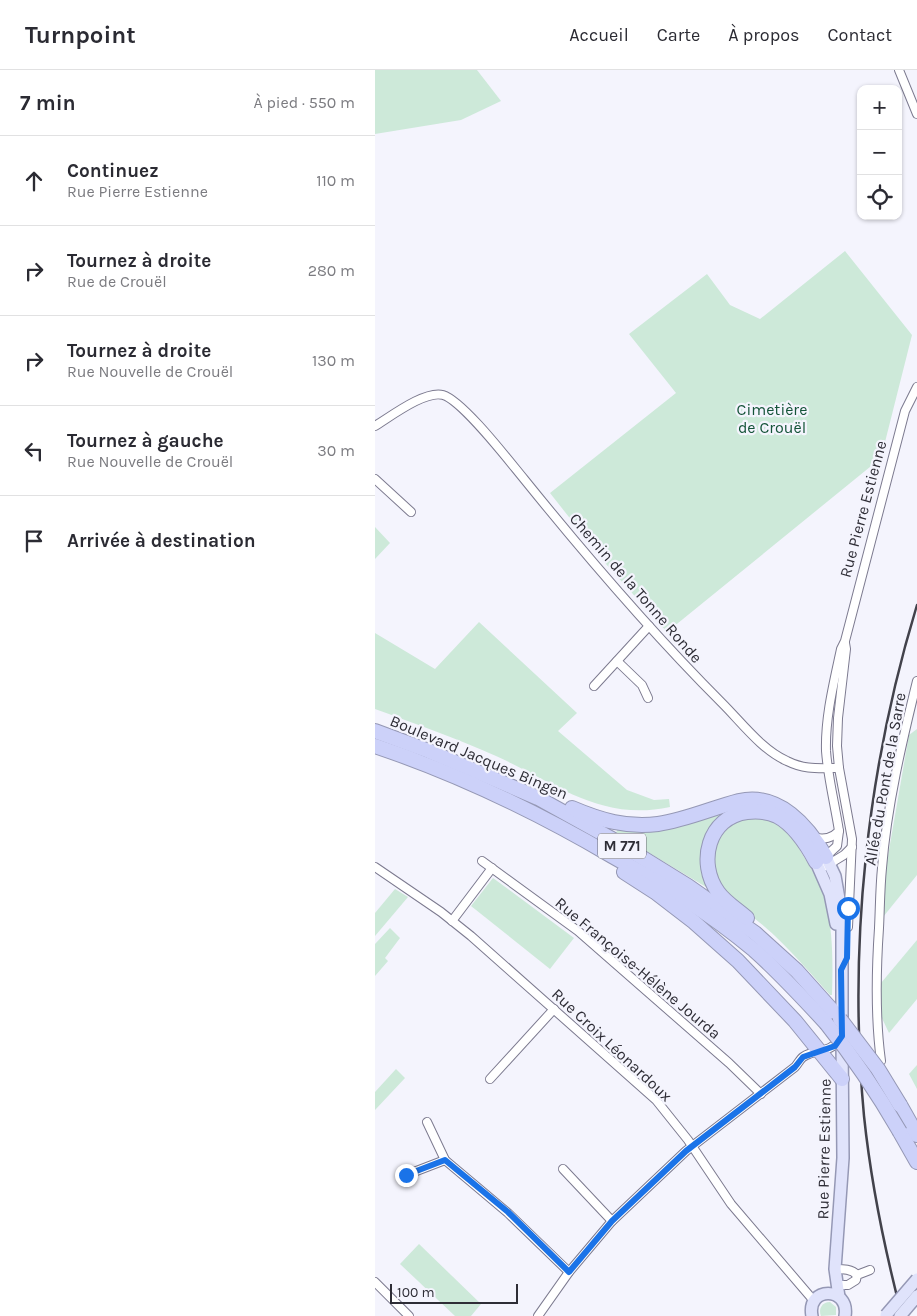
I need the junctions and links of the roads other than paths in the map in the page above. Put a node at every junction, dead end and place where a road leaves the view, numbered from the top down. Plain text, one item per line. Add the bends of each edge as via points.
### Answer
1 (899, 70) edge
2 (917, 114) edge
3 (917, 387) edge
4 (375, 426) edge
5 (375, 479) edge
6 (411, 512) dead end
7 (649, 626) junction
8 (845, 641) junction
9 (617, 661) junction
10 (917, 681) edge
11 (594, 686) dead end
12 (648, 698) dead end
13 (375, 731) edge
14 (375, 746) edge
15 (828, 768) junction
16 (839, 768) junction
17 (538, 798) junction
18 (839, 831) junction
19 (578, 836) junction
20 (815, 838) junction
21 (852, 847) junction
22 (482, 861) dead end
23 (823, 863) junction
24 (375, 868) edge
25 (492, 868) junction
26 (452, 921) junction
27 (841, 970) junction
28 (797, 971) junction
29 (554, 1009) junction
30 (842, 1036) junction
31 (819, 1050) junction
32 (881, 1061) dead end
33 (842, 1079) junction
34 (490, 1080) dead end
35 (761, 1094) junction
36 (427, 1122) dead end
37 (917, 1135) edge
38 (692, 1146) junction
39 (445, 1160) junction
40 (917, 1162) edge
41 (563, 1169) dead end
42 (406, 1175) dead end
43 (612, 1221) junction
44 (835, 1269) junction
45 (870, 1270) dead end
46 (569, 1272) junction
47 (857, 1275) junction
48 (917, 1279) edge
49 (375, 1282) edge
50 (837, 1285) junction
51 (826, 1294) junction
52 (917, 1296) edge
53 (843, 1306) edge
54 (811, 1311) edge
55 (409, 1316) edge
56 (538, 1316) edge
57 (856, 1316) edge
58 (884, 1316) edge
59 (901, 1316) edge

1 - 2 street
3 - 8 street, Rue Pierre Estienne via 905,410
4 - 7 street, Chemin de la Tonne Ronde via 422,398 443,395 455,403 484,431
5 - 6 street
7 - 9 street
7 - 15 street, Chemin de la Tonne Ronde via 772,752 807,769
8 - 15 street, Rue Pierre Estienne via 830,701
8 - 16 street, Rue Pierre Estienne via 837,718
9 - 11 street
9 - 12 street via 642,685
10 - 32 street, Allée du Pont de la Sarre via 901,750 882,867 877,966
13 - 17 highway, Boulevard Jacques Bingen / M 771
14 - 19 highway, Boulevard Jacques Bingen / M 771 via 461,779
15 - 16 street, Chemin de la Tonne Ronde
15 - 18 street, Rue Pierre Estienne
16 - 21 street, Rue Pierre Estienne
17 - 20 highway via 593,817 629,825 658,824 757,799 784,808
17 - 28 highway, Boulevard Jacques Bingen / M 771 via 688,886 755,934
18 - 20 street via 833,837
18 - 23 street via 837,846
19 - 31 highway via 601,857 694,922 738,961
19 - 40 highway, Boulevard Jacques Bingen / M 771, bridge via 691,903 755,951 783,977 826,1023 870,1082
20 - 23 highway
21 - 23 street
21 - 27 street, Rue Pierre Estienne via 847,958
22 - 25 street, Rue Françoise-Hélène Jourda
23 - 27 main road, Rue Pierre Estienne via 835,876 841,905
23 - 28 highway via 790,826 777,816 758,810 725,820 712,835 707,864 710,879 718,893 783,950
24 - 26 street, Rue Croix Léonardoux
25 - 26 street
25 - 35 street, Rue Françoise-Hélène Jourda via 578,931
26 - 29 street, Rue Croix Léonardoux
27 - 30 main road, Rue Pierre Estienne
28 - 37 highway, Boulevard Jacques Bingen / M 771, bridge via 855,1037
29 - 34 street
29 - 38 street, Rue Croix Léonardoux via 644,1088
30 - 31 street via 835,1046
30 - 33 main road, Rue Pierre Estienne
31 - 33 highway
31 - 35 street via 803,1057
33 - 44 main road, Rue Pierre Estienne via 843,1158
35 - 38 street
36 - 39 street
38 - 43 street
38 - 54 street, Rue Croix Léonardoux
39 - 42 street
39 - 46 street via 508,1212
41 - 43 street
43 - 46 street
44 - 47 street
44 - 50 main road, Rue Pierre Estienne
44 - 51 main road, Rue Pierre Estienne
45 - 47 street
46 - 56 street
47 - 50 street via 853,1282
48 - 58 main road, bridge
49 - 55 street
50 - 53 main road, Rue Pierre Estienne
51 - 53 main road via 835,1295
51 - 54 main road via 821,1295
52 - 59 main road, bridge
53 - 57 main road

